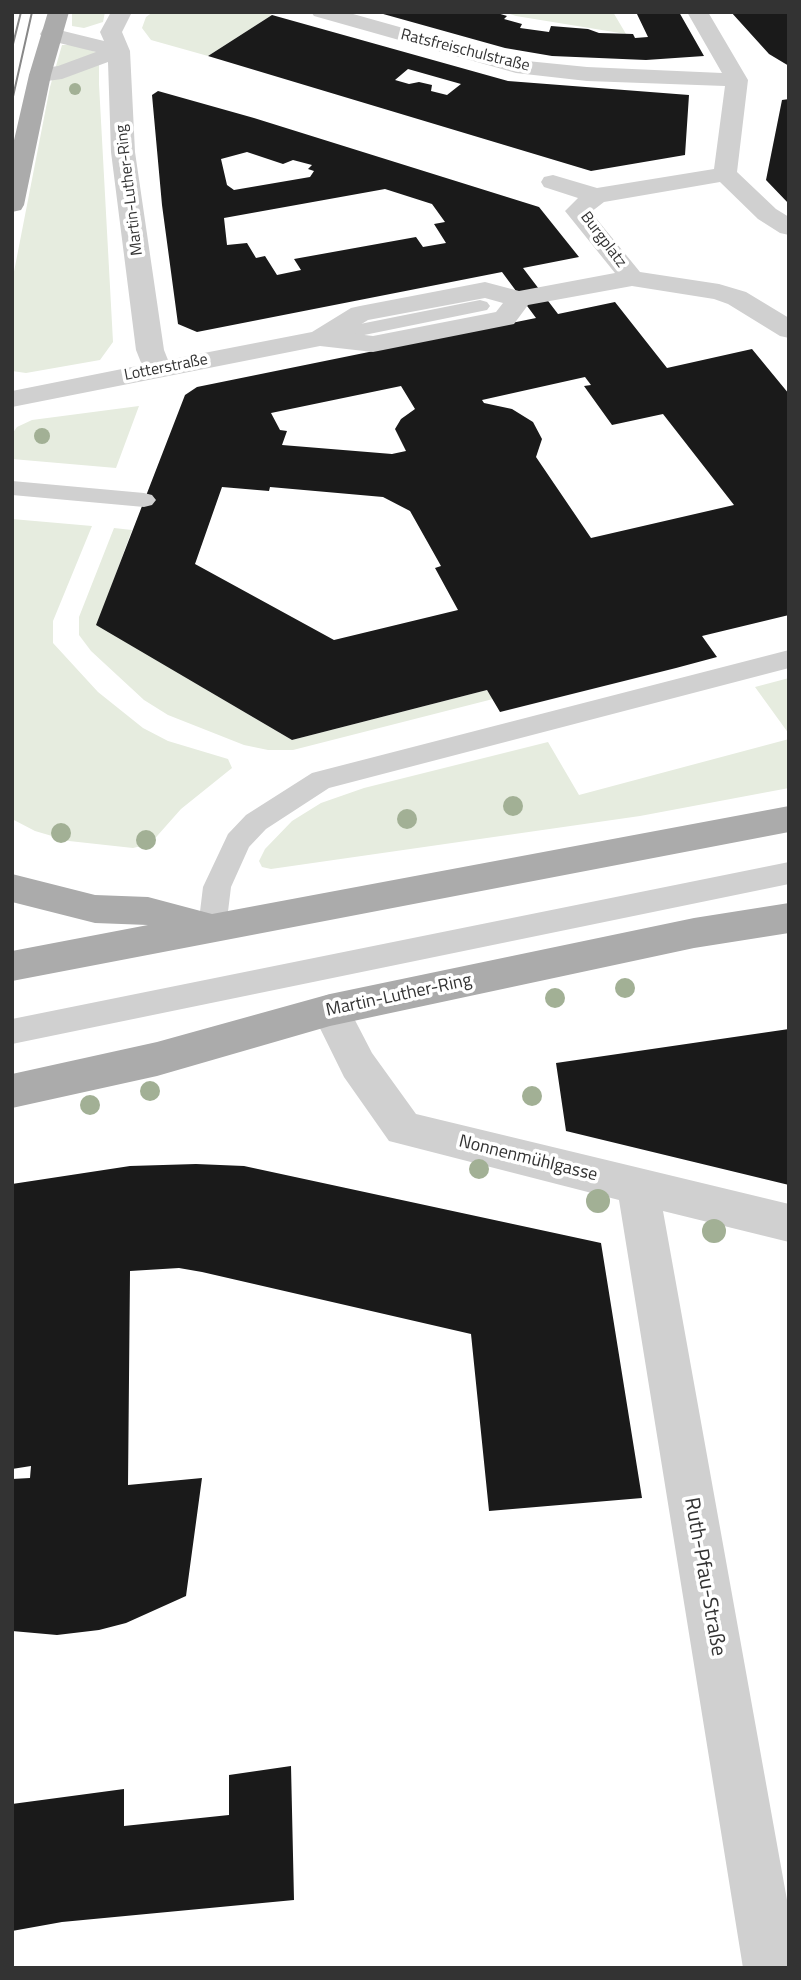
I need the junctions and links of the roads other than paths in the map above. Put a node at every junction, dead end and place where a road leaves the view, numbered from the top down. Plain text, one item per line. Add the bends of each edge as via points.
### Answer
1 (122, 12) edge
2 (321, 12) edge
3 (697, 12) edge
4 (55, 23) edge
5 (119, 51) junction
6 (40, 75) junction
7 (737, 80) junction
8 (725, 174) junction
9 (553, 182) dead end
10 (596, 196) junction
11 (12, 205) edge
12 (778, 212) edge
13 (789, 228) edge
14 (632, 278) junction
15 (480, 306) dead end
16 (782, 317) edge
17 (320, 338) junction
18 (158, 370) junction
19 (12, 399) edge
20 (12, 488) edge
21 (144, 500) dead end
22 (789, 659) edge
23 (789, 819) edge
24 (789, 855) edge
25 (789, 873) edge
26 (12, 888) edge
27 (789, 918) edge
28 (212, 928) junction
29 (12, 966) edge
30 (331, 1010) junction
31 (12, 1013) edge
32 (12, 1032) edge
33 (12, 1091) edge
34 (638, 1186) junction
35 (789, 1223) edge
36 (771, 1968) edge

1 - 5 street, Martin-Luther-Ring via 111,32
2 - 7 street, Ratsfreischulstraße via 528,68
3 - 7 street
4 - 5 street
4 - 6 main road
5 - 6 street via 62,72
5 - 18 street, Martin-Luther-Ring via 123,152 150,350
6 - 11 main road
7 - 8 street
8 - 10 street, Burgplatz
8 - 12 street
9 - 10 street
10 - 14 street, Burgplatz via 577,211
12 - 13 street
14 - 16 street, Burgplatz via 719,292
14 - 17 street, Lotterstraße via 519,299 505,317 373,344
15 - 17 lane
17 - 18 street, Lotterstraße
18 - 19 street, Lotterstraße
20 - 21 lane
22 - 28 lane via 321,780 256,822 238,841 217,887
23 - 28 main road
24 - 31 lane
25 - 32 lane
26 - 28 main road via 95,909 148,911
27 - 30 main road, Martin-Luther-Ring via 694,933
28 - 29 main road
30 - 33 main road, Martin-Luther-Ring via 157,1059
30 - 34 street, Nonnenmühlgasse via 358,1065 403,1129
34 - 35 street, Nonnenmühlgasse
34 - 36 street, Ruth-Pfau-Straße

